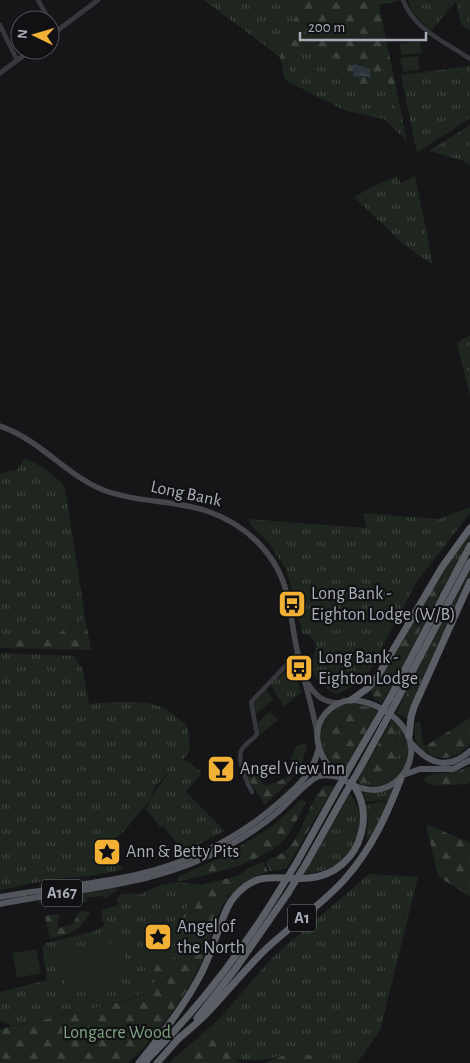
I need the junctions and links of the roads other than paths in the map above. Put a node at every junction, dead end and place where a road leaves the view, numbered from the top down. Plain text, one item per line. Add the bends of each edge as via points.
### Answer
1 (98, 0) edge
2 (403, 0) edge
3 (0, 25) edge
4 (60, 29) edge
5 (10, 46) edge
6 (470, 59) edge
7 (17, 60) edge
8 (0, 73) edge
9 (0, 426) edge
10 (470, 528) edge
11 (470, 546) edge
12 (470, 562) edge
13 (470, 582) edge
14 (298, 653) junction
15 (305, 681) junction
16 (352, 700) junction
17 (393, 700) junction
18 (339, 703) junction
19 (317, 734) junction
20 (410, 740) junction
21 (318, 747) junction
22 (470, 751) edge
23 (470, 760) edge
24 (402, 776) junction
25 (342, 778) junction
26 (355, 786) junction
27 (252, 792) dead end
28 (0, 897) edge
29 (0, 904) edge
30 (177, 1040) junction
31 (139, 1063) edge
32 (144, 1063) edge
33 (156, 1063) edge

1 - 4 street
2 - 6 street via 416,22
3 - 5 street
7 - 8 street
9 - 14 main road, Long Bank via 16,432 73,473 105,490 127,497 199,508 244,529 268,553 282,579
10 - 16 highway via 442,567 376,679
11 - 17 highway, A1
12 - 17 highway, A1
13 - 20 highway via 414,706
14 - 15 main road, Long Bank
14 - 27 street via 251,702 257,734 241,754
15 - 18 main road, Long Bank via 322,700
15 - 19 main road, Long Bank
16 - 18 main road
16 - 20 main road via 369,703 386,712 399,722
17 - 30 highway, A1, bridge via 383,726 288,893 236,968
17 - 32 highway, A1, bridge via 376,722 280,891 248,939 212,987
18 - 19 main road via 322,719
19 - 21 main road, A167
20 - 22 main road via 424,757 438,763 457,760
20 - 24 main road via 411,758
21 - 25 main road, A167 via 327,764
21 - 28 main road, A167 via 313,767 306,778 256,821 210,848 174,864 134,875
23 - 24 main road, A167 via 453,769 420,769
24 - 26 main road, A167 via 390,786 380,789
24 - 30 highway, A1 via 379,831 353,870 268,947 208,1013
25 - 26 main road, A167
25 - 29 main road, A167 via 317,777 257,828 215,853 179,869 133,882
26 - 31 highway via 364,819 360,840 353,853 343,864 324,875 270,877 257,880 239,891 227,908 194,986
30 - 33 highway, A1

